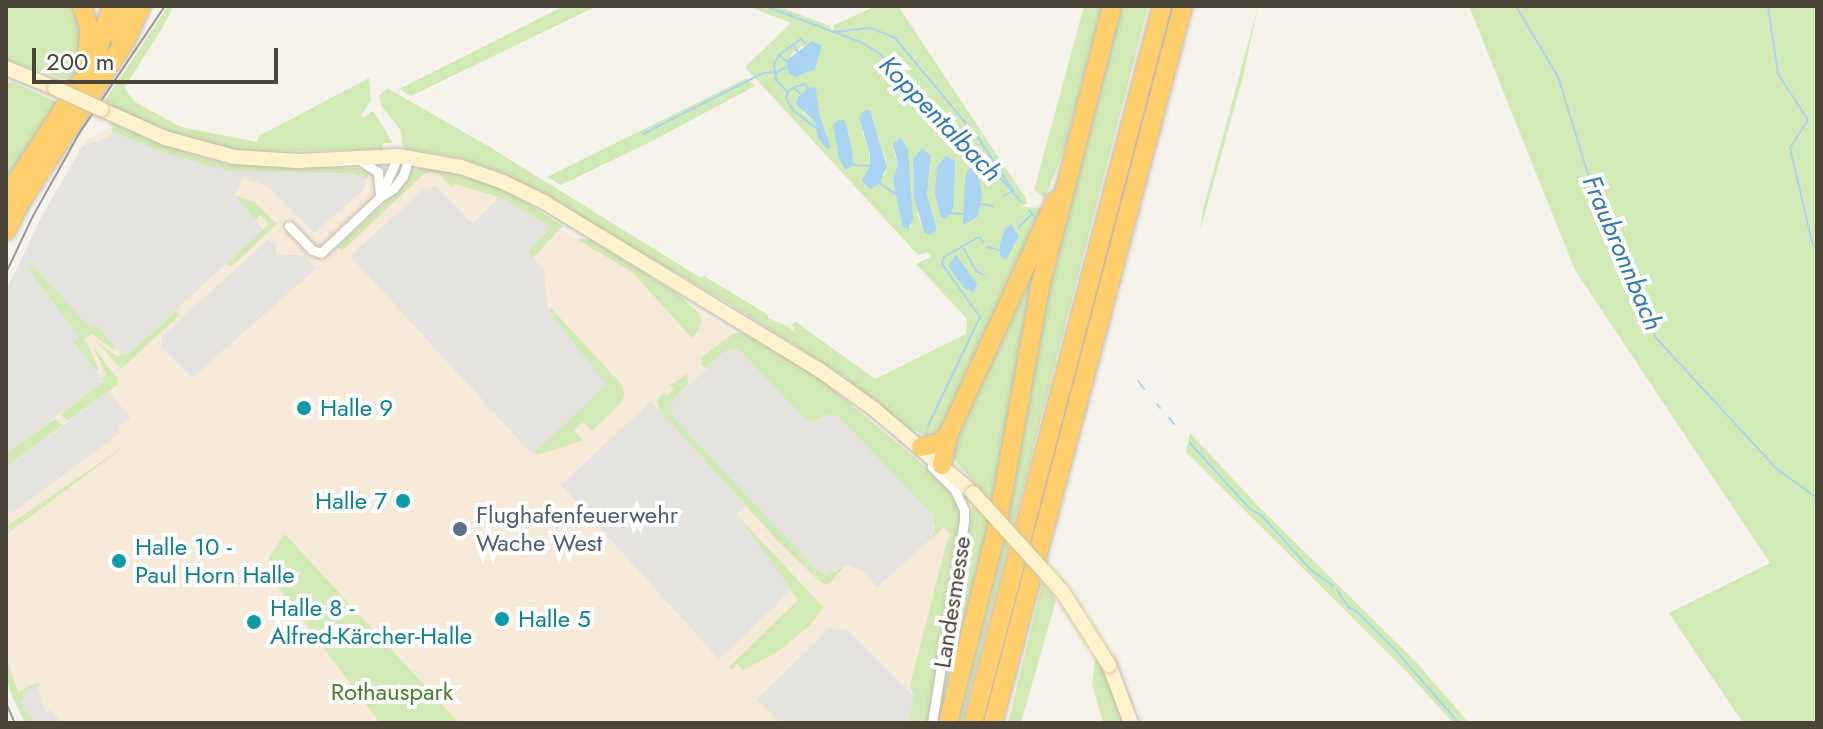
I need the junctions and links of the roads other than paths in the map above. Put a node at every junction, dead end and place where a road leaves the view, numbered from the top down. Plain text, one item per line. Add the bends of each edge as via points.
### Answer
1 (82, 6) edge
2 (112, 6) edge
3 (127, 6) edge
4 (141, 6) edge
5 (1112, 6) edge
6 (1162, 6) edge
7 (1183, 6) edge
8 (113, 59) junction
9 (6, 68) edge
10 (79, 83) junction
11 (404, 157) junction
12 (354, 158) junction
13 (1066, 182) junction
14 (6, 197) edge
15 (380, 197) junction
16 (289, 226) dead end
17 (6, 231) edge
18 (949, 433) junction
19 (921, 447) junction
20 (942, 465) junction
21 (932, 723) edge
22 (948, 723) edge
23 (973, 723) edge
24 (993, 723) edge
25 (1131, 723) edge

1 - 10 highway via 90,37
2 - 10 highway via 101,46
3 - 8 highway
4 - 8 highway
5 - 13 highway
6 - 23 highway
7 - 24 highway
8 - 17 highway
9 - 12 main road, bridge via 165,138 234,157
10 - 14 highway
11 - 12 main road
11 - 15 street
11 - 19 main road via 470,170 544,202 808,362
12 - 15 street via 378,172
13 - 18 highway via 1044,219
13 - 22 highway via 1035,313 996,532
15 - 16 street via 321,253
18 - 19 highway via 940,443
18 - 20 highway
19 - 20 main road
19 - 21 street, Landesmesse via 964,510
20 - 25 main road, bridge via 1062,591 1109,665

